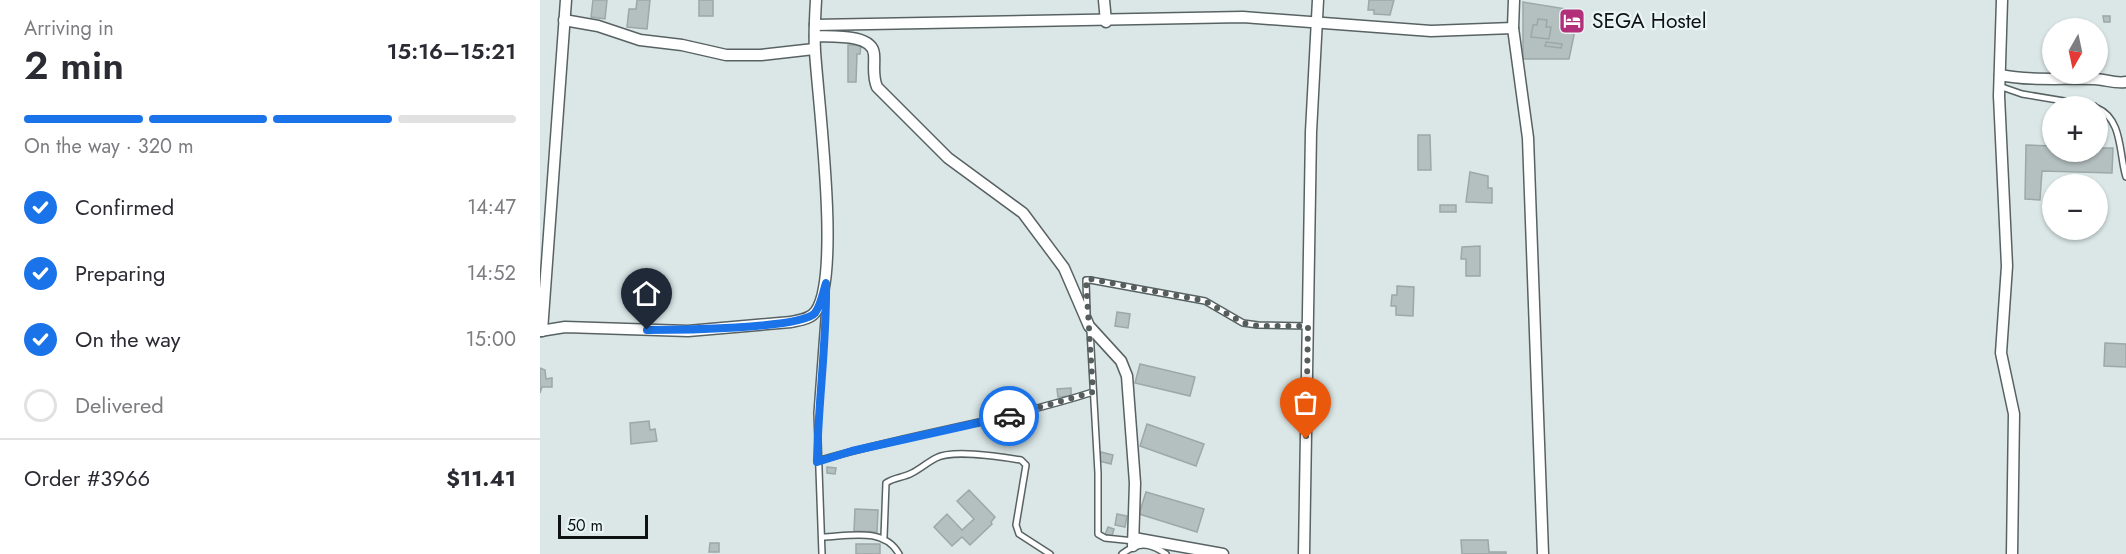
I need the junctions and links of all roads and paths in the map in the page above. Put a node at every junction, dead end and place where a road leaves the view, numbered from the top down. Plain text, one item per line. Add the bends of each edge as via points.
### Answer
1 (566, 0) edge
2 (816, 0) edge
3 (1104, 0) edge
4 (1318, 0) edge
5 (1514, 0) edge
6 (2002, 0) edge
7 (564, 20) junction
8 (1317, 21) junction
9 (1106, 22) junction
10 (1513, 28) junction
11 (815, 31) junction
12 (814, 49) junction
13 (2000, 75) junction
14 (2126, 82) edge
15 (1999, 87) junction
16 (2042, 98) edge
17 (2108, 118) edge
18 (2126, 177) edge
19 (826, 283) junction
20 (1088, 324) junction
21 (1308, 326) junction
22 (541, 331) edge
23 (1093, 392) junction
24 (817, 462) junction
25 (822, 537) junction
26 (884, 537) junction
27 (1134, 541) junction
28 (822, 554) edge
29 (899, 554) edge
30 (1050, 554) edge
31 (1122, 554) edge
32 (1166, 554) edge
33 (1223, 554) edge
34 (1304, 554) edge
35 (1543, 554) edge
36 (2012, 554) edge

1 - 7 street
2 - 11 street
3 - 9 street
4 - 8 street
5 - 10 street
6 - 13 street
7 - 12 street via 640,40 726,55
7 - 22 street
8 - 9 street via 1243,17
8 - 10 street via 1431,31
8 - 21 street
9 - 11 street
10 - 35 street via 1528,138
11 - 12 street
11 - 20 street via 871,46 877,87 948,159 1023,213 1064,268
12 - 19 street via 826,201
13 - 14 street
13 - 15 street
15 - 16 lane
15 - 36 street via 2007,266 2001,353 2014,414
17 - 18 lane via 2118,133
19 - 22 street via 815,312 792,322 688,331 565,327
19 - 24 lane
20 - 21 lane via 1086,280 1090,279 1205,301 1243,323
20 - 23 lane
20 - 27 street via 1121,361 1127,375 1135,483
21 - 34 street
23 - 24 lane
23 - 27 lane via 1098,534
24 - 25 lane
25 - 26 lane
25 - 28 lane
26 - 29 lane
26 - 30 lane via 886,483 891,479 909,475 937,457 999,457 1021,460 1026,465 1016,525 1018,534
27 - 31 lane
27 - 32 lane
27 - 33 street

